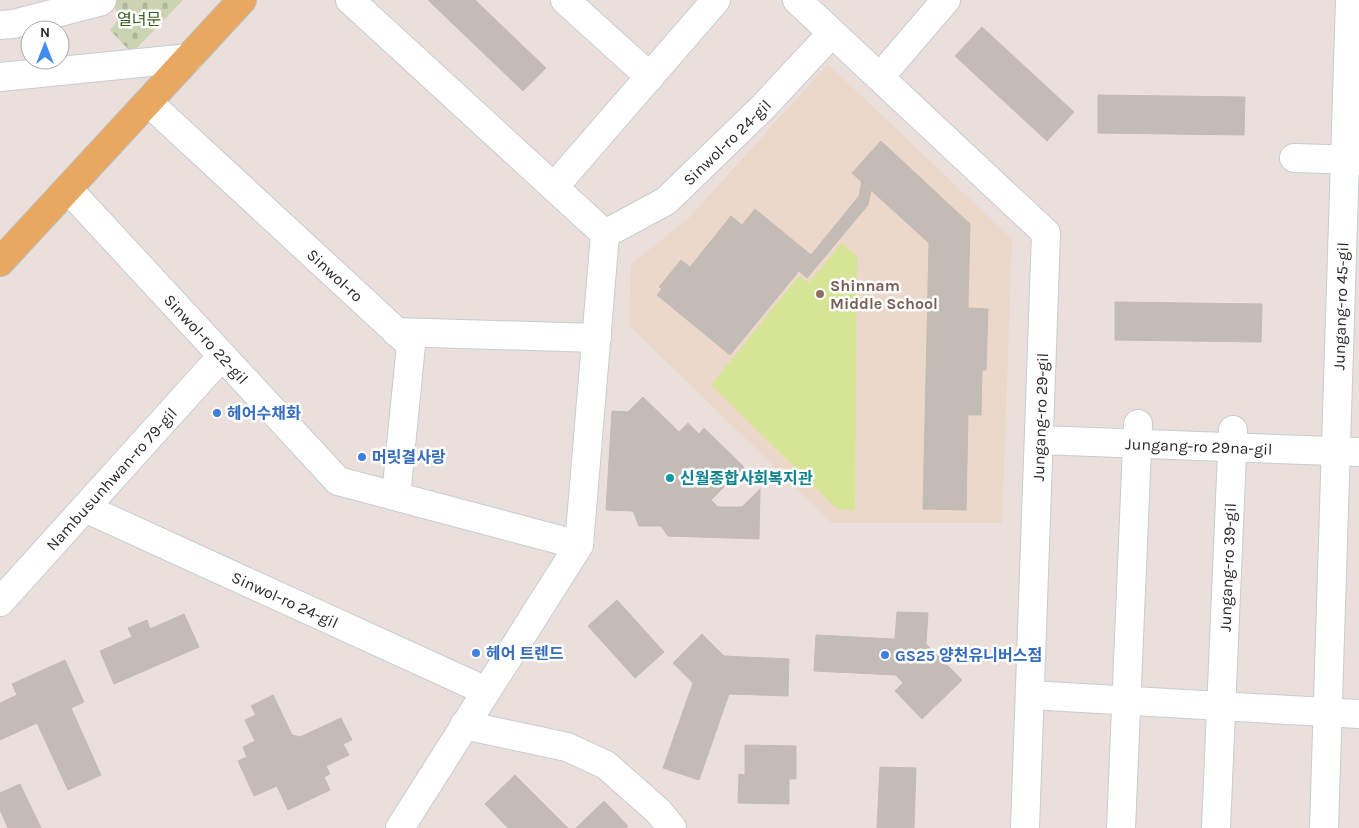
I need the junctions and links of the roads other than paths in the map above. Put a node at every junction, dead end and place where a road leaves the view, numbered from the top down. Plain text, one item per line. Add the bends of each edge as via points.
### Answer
1 (102, 0) edge
2 (242, 0) edge
3 (350, 0) edge
4 (564, 0) edge
5 (716, 0) edge
6 (797, 0) edge
7 (946, 0) edge
8 (1350, 0) edge
9 (0, 25) edge
10 (832, 33) junction
11 (189, 58) junction
12 (0, 77) edge
13 (650, 77) junction
14 (880, 77) junction
15 (148, 102) junction
16 (1294, 158) dead end
17 (1352, 160) edge
18 (554, 187) junction
19 (68, 189) junction
20 (605, 234) junction
21 (0, 262) edge
22 (396, 332) junction
23 (597, 338) junction
24 (222, 356) junction
25 (1137, 434) junction
26 (1233, 439) junction
27 (1039, 440) junction
28 (1348, 452) edge
29 (396, 496) junction
30 (84, 508) junction
31 (579, 545) junction
32 (0, 602) edge
33 (486, 691) junction
34 (1030, 695) junction
35 (1126, 700) junction
36 (1221, 706) junction
37 (1328, 713) junction
38 (1359, 714) edge
39 (464, 725) junction
40 (400, 828) edge
41 (672, 828) edge
42 (1026, 828) edge
43 (1121, 828) edge
44 (1216, 828) edge
45 (1324, 828) edge

1 - 9 street
2 - 11 main road
3 - 18 street
4 - 13 street
5 - 13 street
6 - 10 street, Jungang-ro 29-gil
7 - 14 street
8 - 17 street, Jungang-ro 45-gil
10 - 14 street, Jungang-ro 29-gil
10 - 20 street, Sinwol-ro 24-gil via 764,106 666,201
11 - 12 street
11 - 15 main road
13 - 18 street
14 - 27 street, Jungang-ro 29-gil via 1046,233
15 - 19 main road
15 - 22 street, Sinwol-ro
16 - 17 street
17 - 28 street, Jungang-ro 45-gil
18 - 20 street
19 - 21 main road
19 - 24 street, Sinwol-ro 22-gil
20 - 23 street
22 - 23 street
22 - 29 street, Sinwol-ro via 411,345
23 - 31 street
24 - 29 street, Sinwol-ro 22-gil via 338,481
24 - 30 street, Nambusunhwan-ro 79-gil
25 - 26 street, Jungang-ro 29na-gil
25 - 27 street, Jungang-ro 29na-gil
25 - 35 street
26 - 28 street, Jungang-ro 29na-gil
26 - 36 street, Jungang-ro 39-gil
27 - 34 street, Jungang-ro 29-gil
28 - 37 street
29 - 31 street, Sinwol-ro 22-gil
30 - 32 street, Nambusunhwan-ro 79-gil
30 - 33 street, Sinwol-ro 24-gil
31 - 33 street
33 - 39 street
34 - 35 street
34 - 42 street, Jungang-ro 29-gil
35 - 36 street
35 - 43 street
36 - 37 street
36 - 44 street, Jungang-ro 39-gil
37 - 38 street
37 - 45 street
39 - 40 street
39 - 41 street via 567,747 606,765 658,811

